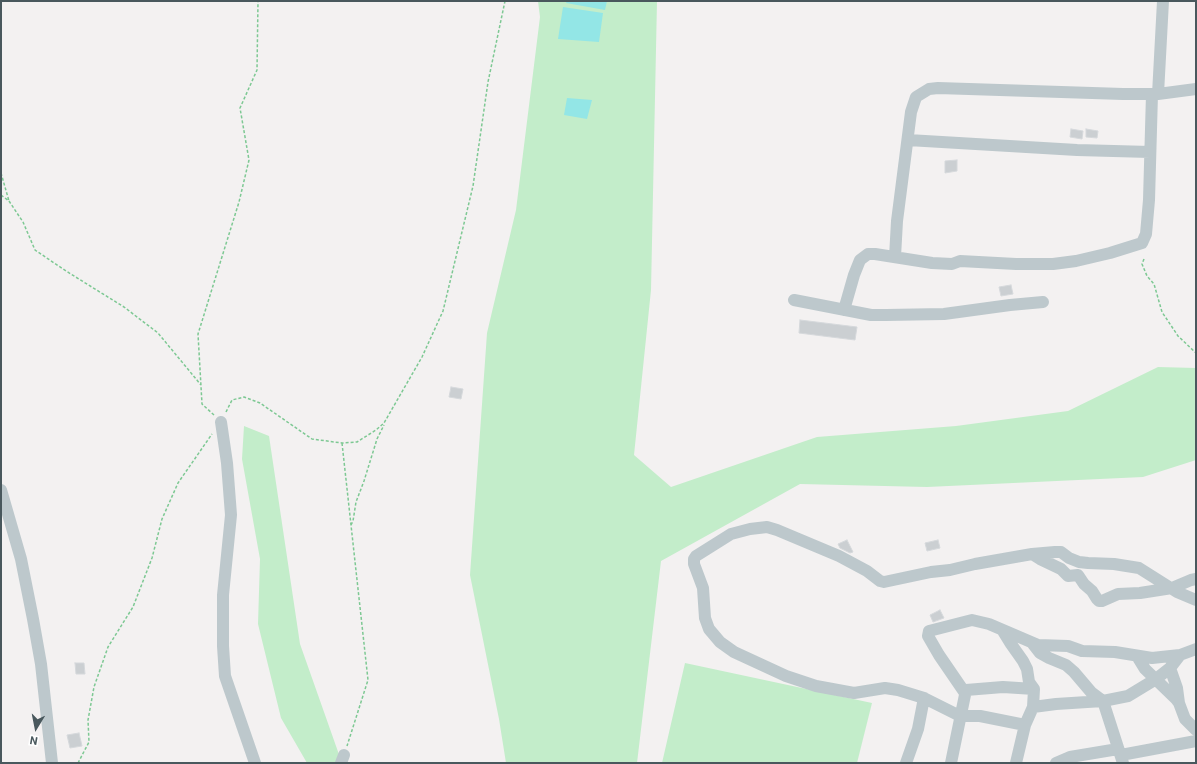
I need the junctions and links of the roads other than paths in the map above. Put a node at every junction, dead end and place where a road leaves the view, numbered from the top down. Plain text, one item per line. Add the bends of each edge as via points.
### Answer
1 (1163, 1) edge
2 (1196, 89) edge
3 (1155, 94) junction
4 (908, 140) junction
5 (1150, 152) junction
6 (895, 257) junction
7 (794, 300) dead end
8 (1043, 302) dead end
9 (844, 310) junction
10 (221, 422) road end
11 (1, 490) edge
12 (1032, 554) junction
13 (1196, 579) edge
14 (1172, 588) junction
15 (1196, 600) edge
16 (1003, 631) junction
17 (1033, 644) junction
18 (1196, 649) edge
19 (1180, 655) junction
20 (1137, 656) junction
21 (1170, 668) junction
22 (1156, 679) junction
23 (1034, 689) junction
24 (965, 693) junction
25 (924, 698) junction
26 (1103, 701) junction
27 (1179, 703) junction
28 (1033, 707) junction
29 (960, 716) junction
30 (1025, 725) junction
31 (1196, 730) edge
32 (1196, 741) edge
33 (1121, 756) edge
34 (1019, 760) edge
35 (1070, 760) edge
36 (52, 763) edge
37 (255, 763) edge
38 (906, 763) edge
39 (951, 763) edge
40 (1056, 763) edge

1 - 3 street
2 - 3 street
3 - 4 street via 929,89 916,97 911,112
3 - 5 street
4 - 5 street
4 - 6 street
5 - 6 street via 1146,234 1139,245 1076,261 1053,264 960,261 952,264
6 - 9 street via 868,254 860,260
7 - 9 street
8 - 9 street via 918,316 871,315
10 - 37 street via 232,516 223,595 224,676
11 - 36 street via 21,559 33,619 41,664
12 - 14 street via 1061,552 1079,562 1132,566
12 - 14 street via 1061,569 1068,576 1078,575 1099,601 1118,594
12 - 25 street via 884,582 839,556 767,527 731,534 694,559 703,588 705,618 709,629 720,642 734,652 786,676 816,686 854,693 885,688
13 - 14 street
14 - 15 street
16 - 17 street
16 - 23 street via 1023,661 1029,682
16 - 24 street via 972,620 929,630 928,636 946,668
17 - 20 street via 1068,646 1082,651
17 - 26 street via 1040,653 1066,664 1091,692
18 - 19 street
19 - 20 street via 1152,658
19 - 21 street
20 - 22 street via 1145,669
21 - 22 street
21 - 27 street
22 - 26 street via 1128,696
22 - 27 street
23 - 24 street via 967,689
23 - 28 street
24 - 29 street
25 - 29 street
25 - 38 street via 918,729
26 - 28 street
26 - 33 street
27 - 31 street via 1185,719
28 - 30 street
29 - 30 street via 980,716
29 - 39 street
30 - 34 street
32 - 33 street
33 - 35 street
35 - 40 street

